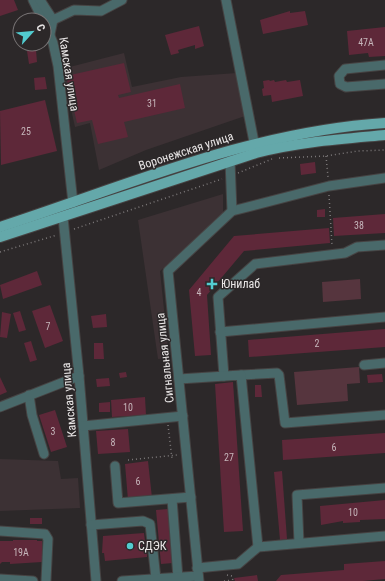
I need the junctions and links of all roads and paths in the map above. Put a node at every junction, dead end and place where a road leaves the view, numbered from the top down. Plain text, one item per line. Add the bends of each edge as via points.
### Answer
1 (33, 0) edge
2 (40, 0) edge
3 (122, 0) edge
4 (226, 0) edge
5 (41, 12) edge
6 (44, 12) edge
7 (52, 18) edge
8 (52, 42) edge
9 (385, 65) edge
10 (385, 84) edge
11 (385, 123) edge
12 (385, 135) edge
13 (255, 148) junction
14 (385, 150) edge
15 (326, 156) junction
16 (230, 161) junction
17 (232, 176) junction
18 (385, 178) edge
19 (329, 186) junction
20 (73, 202) junction
21 (232, 211) junction
22 (63, 217) junction
23 (0, 227) edge
24 (64, 233) junction
25 (0, 237) edge
26 (385, 245) edge
27 (0, 252) edge
28 (333, 255) junction
29 (385, 317) edge
30 (220, 332) junction
31 (385, 363) edge
32 (364, 365) dead end
33 (242, 375) junction
34 (80, 376) junction
35 (224, 376) junction
36 (179, 378) junction
37 (29, 395) junction
38 (0, 407) edge
39 (385, 415) edge
40 (183, 416) junction
41 (167, 417) junction
42 (83, 426) junction
43 (44, 454) dead end
44 (187, 454) junction
45 (172, 455) junction
46 (172, 459) dead end
47 (128, 460) dead end
48 (115, 466) dead end
49 (385, 488) edge
50 (191, 497) junction
51 (172, 499) junction
52 (91, 526) junction
53 (0, 531) edge
54 (385, 536) edge
55 (299, 543) junction
56 (258, 547) junction
57 (198, 575) edge
58 (178, 578) junction
59 (0, 579) edge
60 (156, 579) junction
61 (33, 581) edge
62 (46, 581) edge
63 (96, 581) edge
64 (122, 581) edge
65 (224, 581) edge
66 (233, 581) edge

1 - 5 street, Камская улица
2 - 6 street
3 - 7 street via 101,11 74,10
4 - 13 street
8 - 20 street, Камская улица via 58,66
9 - 10 street via 345,69 339,76 340,84 346,87
11 - 13 main road, Воронежская улица via 323,129
12 - 13 main road, Воронежская улица
13 - 16 main road, Воронежская улица
13 - 20 main road, Воронежская улица via 195,159
14 - 15 path
15 - 17 path via 275,158
15 - 19 path
16 - 17 street
16 - 22 main road, Воронежская улица
17 - 21 street
17 - 24 path
18 - 19 street
19 - 21 street
19 - 28 path
20 - 23 main road, Воронежская улица
21 - 36 street, Сигнальная улица via 168,271
22 - 24 street, Камская улица
22 - 25 main road, Воронежская улица
24 - 27 path
24 - 34 street, Камская улица
26 - 28 street via 357,247 345,254
28 - 30 street via 255,264 218,297
29 - 30 street
30 - 35 street
31 - 32 street
33 - 35 street
33 - 39 street via 278,374 285,423
33 - 56 street
34 - 37 street
34 - 42 street, Камская улица
35 - 36 street
36 - 40 street, Сигнальная улица
37 - 38 street
37 - 43 street
40 - 41 street
40 - 44 street, Сигнальная улица
41 - 42 street
41 - 45 path
42 - 52 street, Камская улица
44 - 45 path
44 - 50 street, Сигнальная улица
45 - 46 path
45 - 47 path
48 - 51 street via 118,503
49 - 55 street via 297,495
50 - 51 street
50 - 57 street, Сигнальная улица
51 - 58 street
52 - 60 street via 143,521 150,524
52 - 63 street, Камская улица
53 - 62 street via 45,534 48,539
54 - 55 street
55 - 56 street
56 - 57 street via 238,564
57 - 58 street
58 - 60 street
59 - 61 street
60 - 64 street
65 - 66 path

